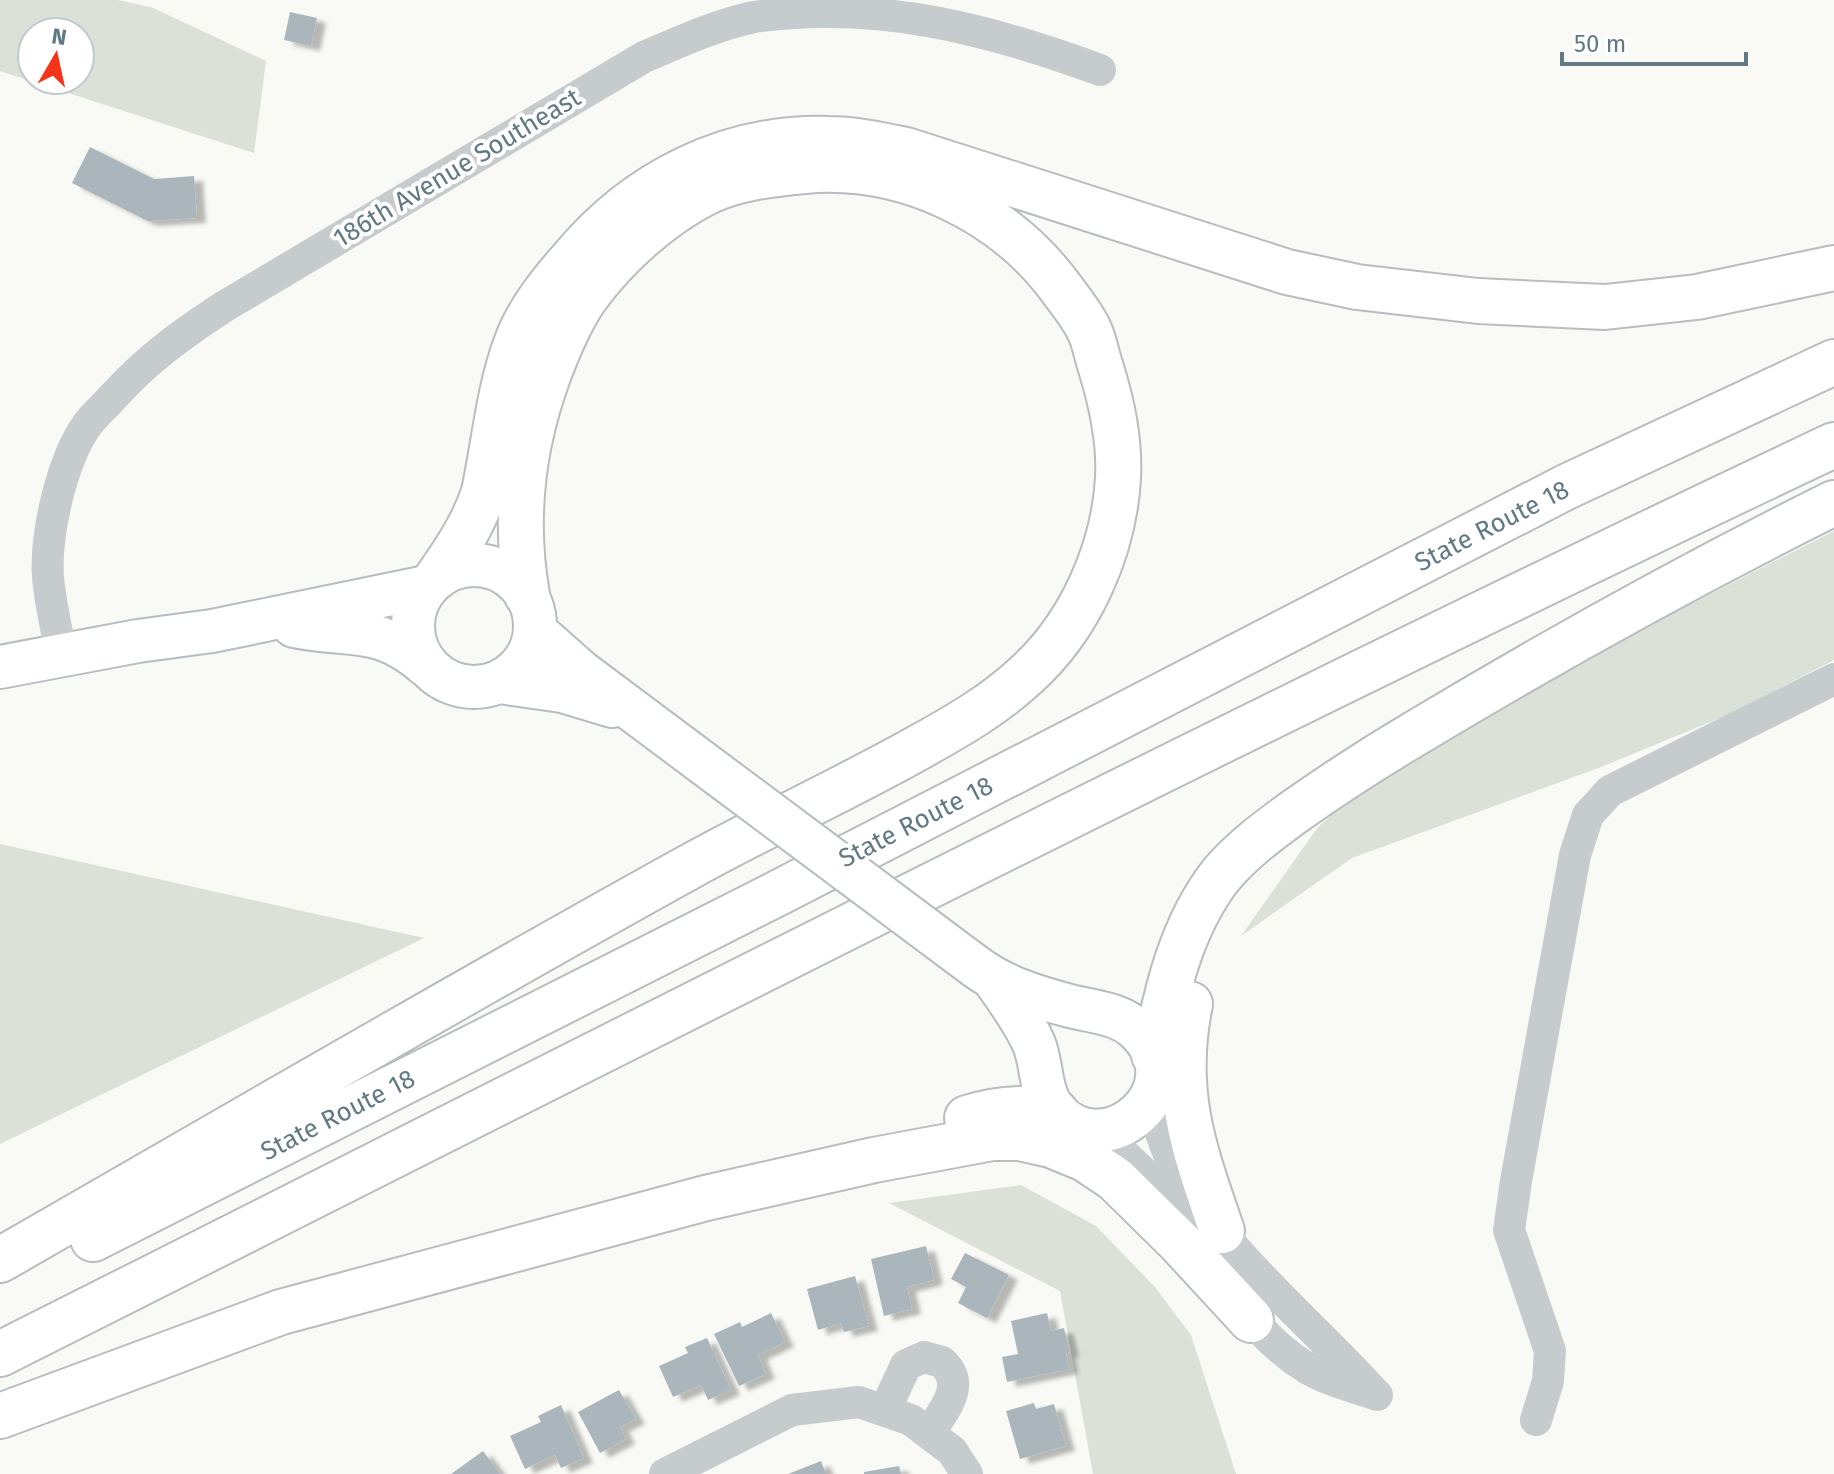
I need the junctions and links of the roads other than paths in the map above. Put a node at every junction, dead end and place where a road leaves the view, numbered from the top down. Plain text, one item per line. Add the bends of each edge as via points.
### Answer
1 (1100, 70) dead end
2 (1834, 268) edge
3 (1834, 362) edge
4 (1834, 445) edge
5 (1834, 503) edge
6 (432, 582) junction
7 (531, 613) junction
8 (265, 621) junction
9 (61, 655) junction
10 (427, 666) junction
11 (0, 667) edge
12 (1834, 679) edge
13 (500, 682) junction
14 (636, 714) junction
15 (1313, 798) junction
16 (985, 973) junction
17 (1154, 1055) junction
18 (1151, 1101) junction
19 (1056, 1112) junction
20 (1099, 1131) junction
21 (706, 1198) junction
22 (1222, 1231) junction
23 (0, 1260) edge
24 (0, 1286) edge
25 (1251, 1320) junction
26 (0, 1354) edge
27 (0, 1416) edge
28 (1536, 1420) dead end
29 (665, 1474) edge
30 (967, 1474) edge

1 - 9 street, 186th Avenue Southeast via 955,21 867,9 799,9 751,17 644,57 225,306 171,341 131,376 86,426 54,511 48,577
2 - 6 highway via 1697,297 1605,307 1478,301 1357,287 1287,272 868,142 783,141 742,149 694,165 635,197 553,281 516,344 477,512
3 - 24 highway, State Route 18 via 1566,487
4 - 26 highway via 1083,811
5 - 15 highway via 1531,663
6 - 7 main road via 456,567 496,569 514,580
6 - 8 main road
6 - 10 main road via 416,606 412,627
7 - 13 main road via 532,646 525,661
7 - 14 main road via 570,663
7 - 23 highway via 520,549 520,500 529,444 555,357 582,302 602,278 644,236 707,192 739,181 825,169 913,183 1002,227 1051,274 1090,332 1114,413 1118,477 1113,521 1085,596 1029,673 954,727 886,766 686,869
8 - 9 main road
8 - 10 main road via 371,635 407,648
9 - 11 main road
10 - 13 main road via 461,686
12 - 28 street via 1610,791 1583,826 1565,900 1509,1230 1550,1351 1548,1381
13 - 14 main road via 562,691
14 - 16 main road, bridge
15 - 17 highway via 1263,835 1219,878 1176,963
15 - 22 highway via 1232,902 1189,1006 1183,1054 1186,1110
16 - 17 main road via 1048,1000 1123,1019 1144,1037
16 - 19 main road via 1034,1045 1045,1092
17 - 18 main road
18 - 20 main road via 1132,1119
18 - 22 street via 1173,1163
19 - 20 main road
19 - 21 highway via 1030,1107 999,1110 855,1143
20 - 25 street via 1165,1193
21 - 25 highway via 874,1160 992,1138 1020,1138 1085,1159 1120,1183
21 - 27 highway via 281,1312
22 - 25 street via 1292,1311 1377,1395 1308,1369
29 - 30 street via 792,1410 859,1402 909,1421 952,1451

